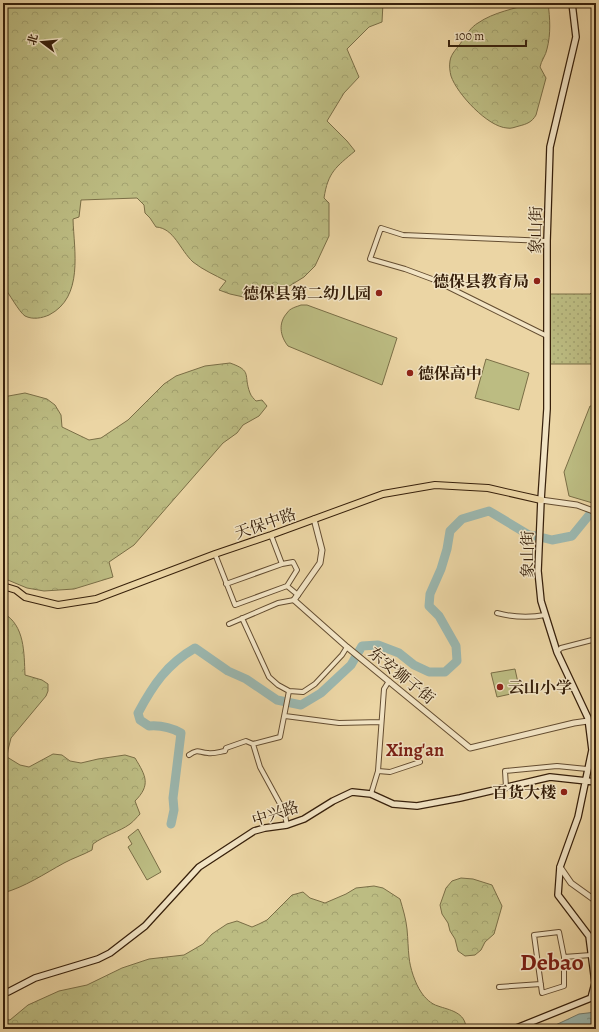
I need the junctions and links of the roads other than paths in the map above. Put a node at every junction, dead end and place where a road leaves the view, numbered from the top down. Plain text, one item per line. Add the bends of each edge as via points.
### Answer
1 (572, 3) edge
2 (548, 242) junction
3 (547, 336) junction
4 (541, 500) junction
5 (596, 512) edge
6 (314, 519) junction
7 (271, 535) junction
8 (215, 554) junction
9 (282, 564) junction
10 (226, 584) junction
11 (3, 586) edge
12 (287, 586) junction
13 (298, 595) junction
14 (294, 600) junction
15 (497, 613) dead end
16 (545, 615) junction
17 (242, 618) junction
18 (229, 624) dead end
19 (596, 639) edge
20 (347, 647) junction
21 (557, 652) junction
22 (389, 682) junction
23 (289, 691) junction
24 (285, 716) junction
25 (588, 721) junction
26 (381, 722) junction
27 (253, 744) junction
28 (188, 755) dead end
29 (420, 762) dead end
30 (587, 769) junction
31 (378, 771) junction
32 (585, 780) junction
33 (596, 782) edge
34 (506, 787) junction
35 (372, 794) junction
36 (287, 825) junction
37 (560, 867) junction
38 (596, 901) edge
39 (591, 955) junction
40 (564, 957) junction
41 (541, 984) junction
42 (499, 987) dead end
43 (3, 992) edge
44 (514, 1029) edge

1 - 2 main road, 象山街 via 576,37 550,147
2 - 3 main road, 象山街
2 - 3 street via 403,235 381,228 370,259 432,279
3 - 4 main road, 象山街 via 547,408
4 - 5 street via 577,505
4 - 6 main road, 天保中路 via 488,488 436,485 383,494
4 - 16 main road, 象山街 via 538,571
6 - 7 main road, 天保中路
6 - 13 street via 322,550 320,563
7 - 8 main road, 天保中路
7 - 9 street
8 - 10 street
8 - 11 main road, 天保中路 via 96,599 58,605 25,597 16,590
9 - 10 street
9 - 12 street via 293,562 298,570
10 - 12 street via 235,605
12 - 13 street
13 - 14 street
14 - 17 street via 278,603
14 - 20 street, 东安狮子街
15 - 16 street via 509,616
16 - 21 main road, 象山街
17 - 18 street
17 - 23 street via 270,677
19 - 21 street via 561,648
20 - 22 street, 东安狮子街
20 - 23 street via 315,684 303,692
21 - 25 main road, 象山街
22 - 25 street, 东安狮子街 via 470,748
22 - 26 street via 384,689
23 - 24 street
24 - 26 street via 339,723
24 - 27 street via 280,737
25 - 30 main road, 象山街 via 592,750
26 - 31 street
27 - 28 street via 246,742 226,748 225,751 206,754 201,751
27 - 36 street via 260,767 284,812
29 - 31 street via 390,772
30 - 32 main road, 象山街
30 - 34 street via 557,766 505,771
31 - 35 street
32 - 33 main road, 中兴路
32 - 34 main road, 中兴路 via 550,777
32 - 37 main road, 象山街 via 578,818
34 - 35 main road, 中兴路 via 417,806 393,804
35 - 36 main road, 中兴路 via 352,792 304,819
36 - 43 main road, 中兴路 via 254,831 199,867 145,926 110,953 98,960 35,978 8,992
37 - 38 street via 571,883
37 - 39 main road, 象山街 via 558,895 589,936
39 - 40 street
39 - 44 main road, 象山街 via 595,983 592,998
40 - 41 street via 564,986 542,993
40 - 41 street via 559,932 534,935
41 - 42 street

